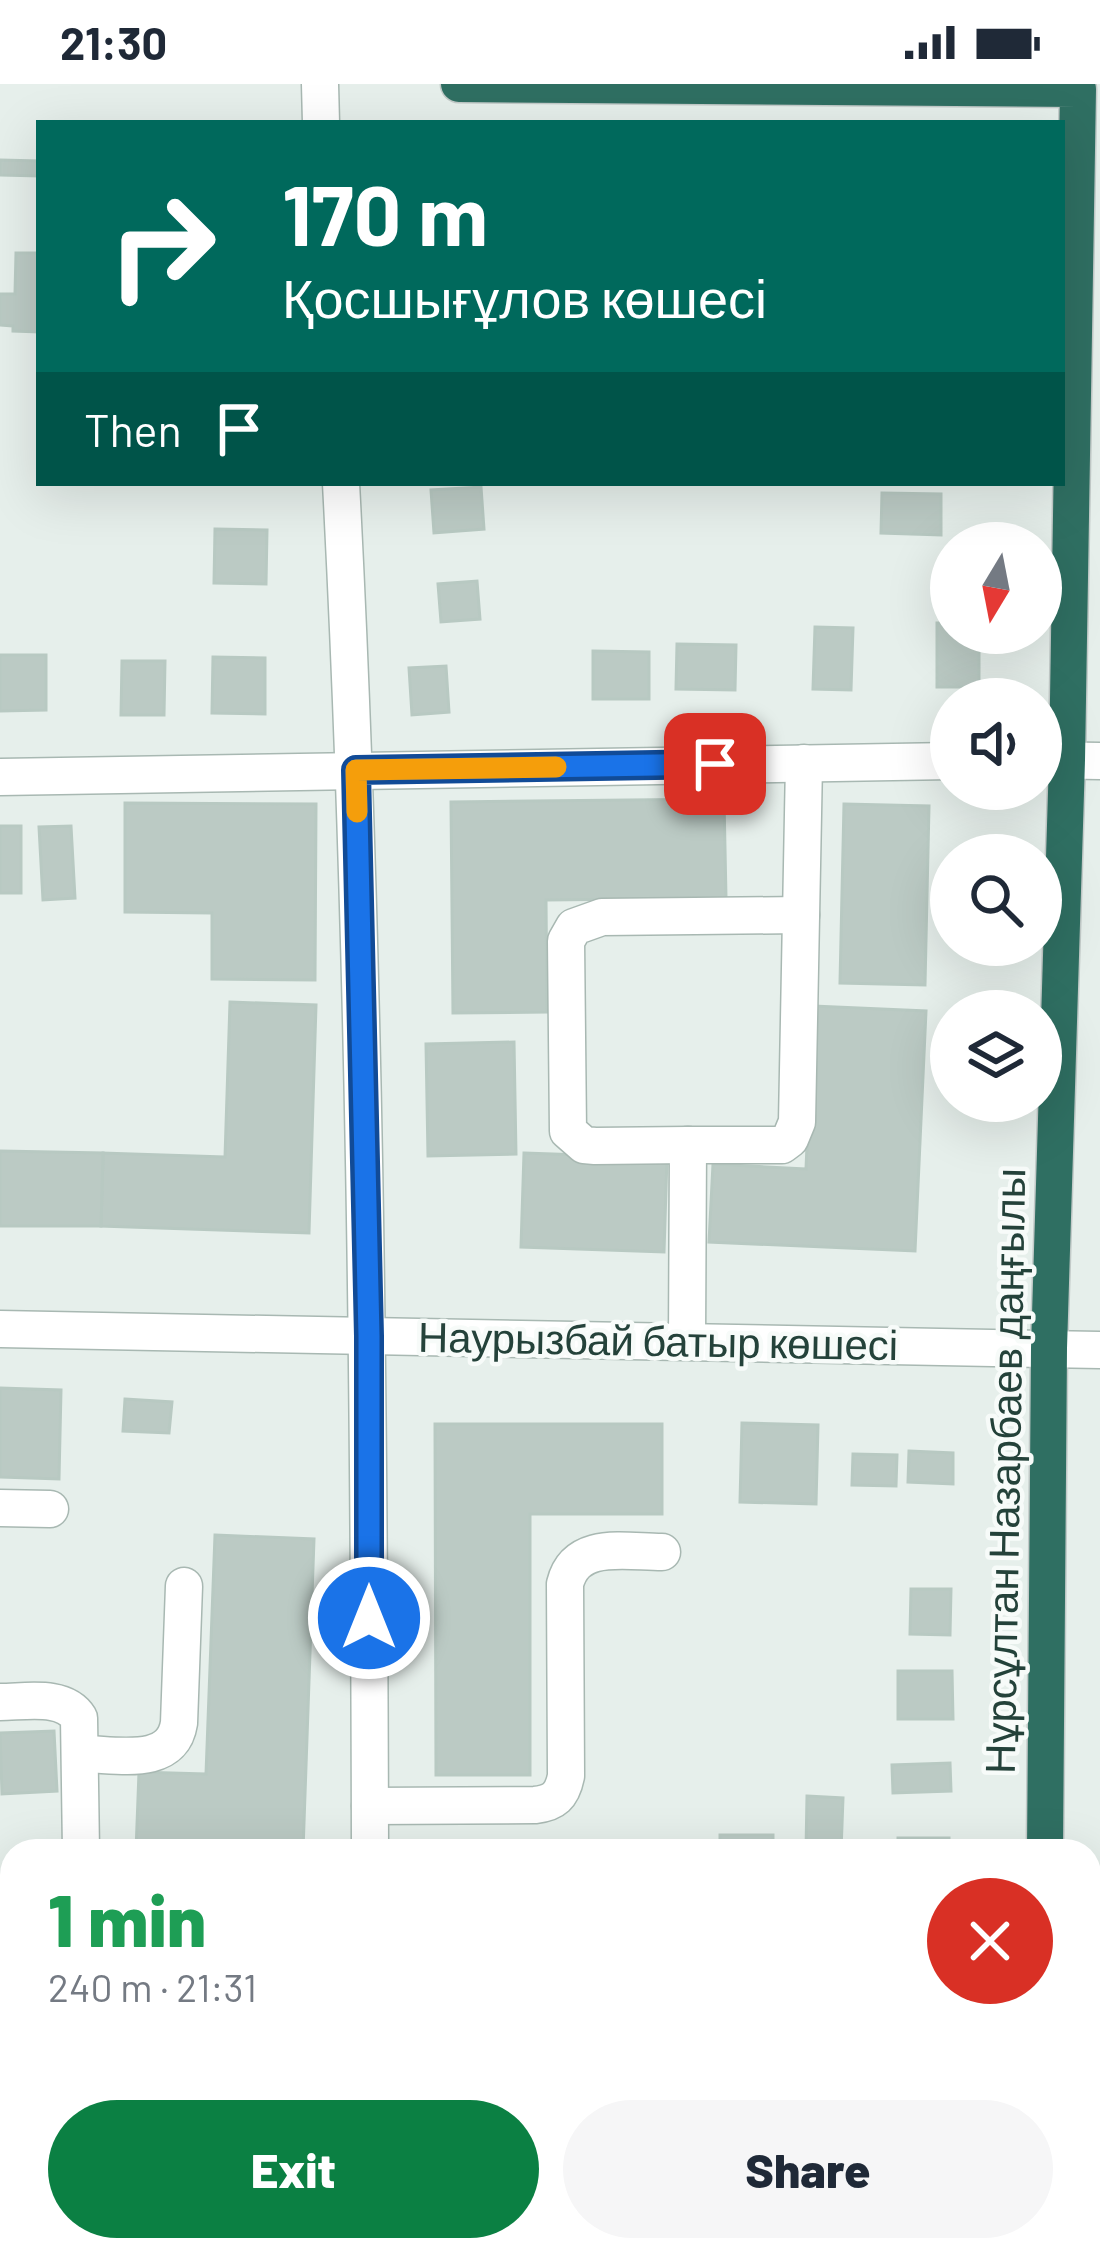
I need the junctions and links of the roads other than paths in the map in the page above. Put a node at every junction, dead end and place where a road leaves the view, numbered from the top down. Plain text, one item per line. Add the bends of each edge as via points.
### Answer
1 (320, 84) edge
2 (459, 84) edge
3 (1078, 87) edge
4 (322, 120) edge
5 (340, 486) edge
6 (1069, 760) edge
7 (930, 761) edge
8 (804, 763) junction
9 (356, 770) junction
10 (0, 777) edge
11 (801, 915) junction
12 (688, 1145) junction
13 (0, 1329) edge
14 (369, 1336) junction
15 (687, 1341) junction
16 (1048, 1348) junction
17 (1100, 1350) edge
18 (0, 1508) edge
19 (50, 1509) dead end
20 (662, 1552) dead end
21 (184, 1586) dead end
22 (0, 1702) edge
23 (82, 1754) junction
24 (370, 1806) junction
25 (81, 1839) edge
26 (370, 1839) edge
27 (1045, 1839) edge

1 - 4 street
2 - 3 highway
3 - 6 highway, Нұрсұлтан Назарбаев даңғылы
5 - 9 street
6 - 16 highway, Нұрсұлтан Назарбаев даңғылы
7 - 8 street
8 - 9 street
8 - 11 street
9 - 10 street
9 - 14 street
11 - 12 street via 794,1132 773,1146
11 - 12 street via 602,917 574,927 566,941 568,1131 595,1146
12 - 15 street
13 - 14 street, Наурызбай батыр көшесі
14 - 15 street, Наурызбай батыр көшесі
14 - 24 street
15 - 16 street, Наурызбай батыр көшесі
16 - 17 street, Наурызбай батыр көшесі
16 - 27 highway, Нұрсұлтан Назарбаев даңғылы
18 - 19 street
20 - 24 street via 584,1554 568,1572 566,1776 558,1797 548,1804
21 - 23 street via 172,1744 148,1755
22 - 23 street via 75,1710
23 - 25 street
24 - 26 street

